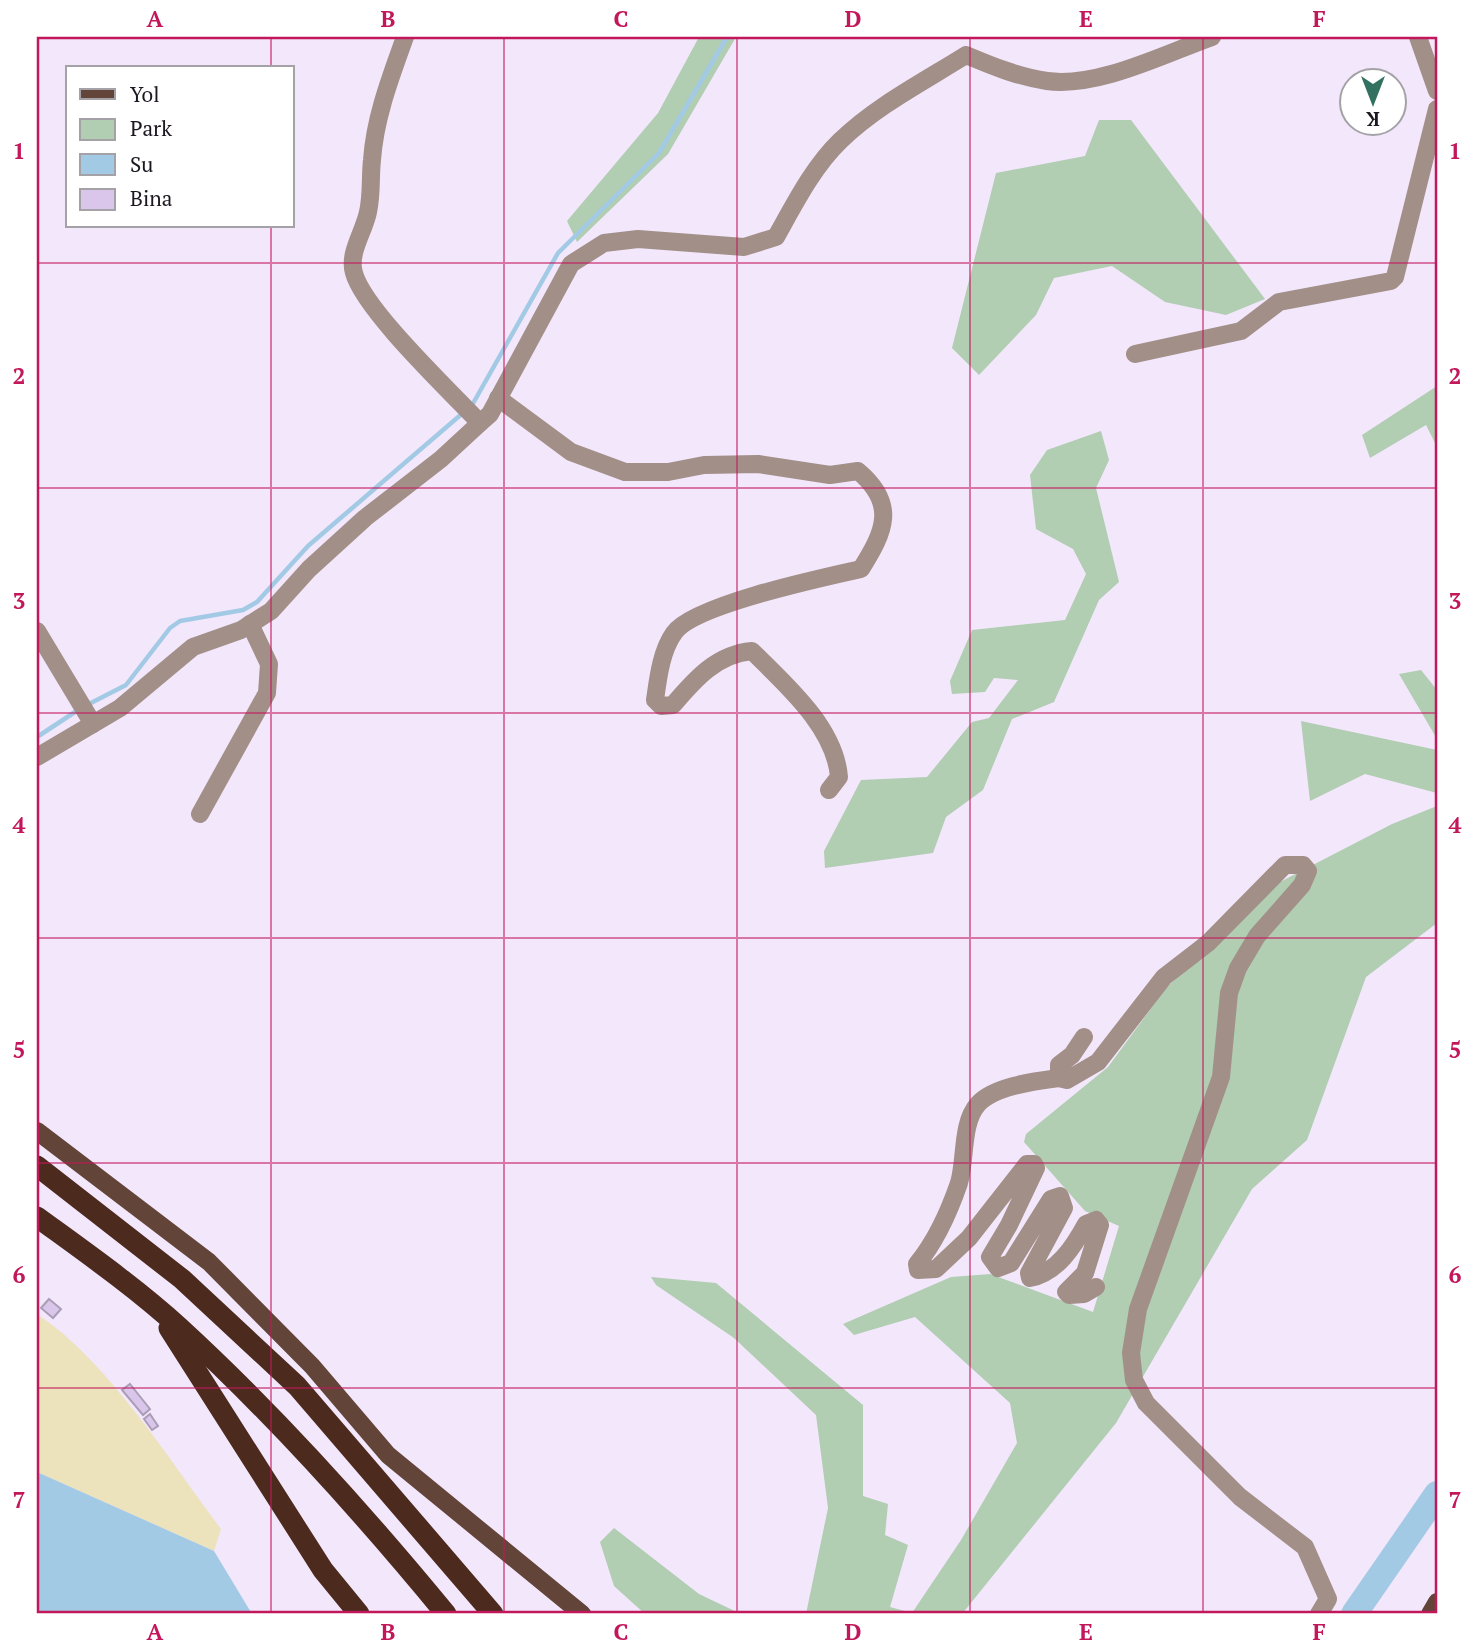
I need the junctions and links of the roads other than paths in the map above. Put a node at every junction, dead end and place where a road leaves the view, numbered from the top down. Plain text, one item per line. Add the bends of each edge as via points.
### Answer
1 (405, 37) edge
2 (1212, 37) edge
3 (1418, 37) edge
4 (1437, 92) edge
5 (1437, 109) edge
6 (1135, 354) dead end
7 (498, 398) junction
8 (480, 423) junction
9 (250, 624) junction
10 (37, 631) edge
11 (93, 723) junction
12 (37, 757) edge
13 (829, 790) dead end
14 (200, 814) dead end
15 (1084, 1037) dead end
16 (1059, 1078) junction
17 (37, 1131) edge
18 (37, 1166) edge
19 (37, 1217) edge
20 (1096, 1287) dead end
21 (156, 1309) junction
22 (1437, 1602) edge
23 (359, 1614) edge
24 (446, 1614) edge
25 (493, 1614) edge
26 (582, 1614) edge
27 (1319, 1614) edge
28 (1430, 1614) edge

1 - 8 street via 384,100 372,160 368,216 352,256 354,274 389,327
2 - 7 street via 1088,80 1048,82 1001,71 966,55 884,106 838,142 776,237 744,247 638,239 604,243 571,264
3 - 4 street
5 - 6 street via 1391,281 1279,302 1241,331
7 - 8 street
7 - 13 street via 571,452 625,472 758,464 830,475 858,471 871,482 884,504 883,520 880,540 861,569 724,606 688,621 674,632 659,672 655,700 661,706 673,705 697,676 733,653 752,651 824,732 838,758 839,777
8 - 9 street via 365,518 271,611
9 - 11 street via 193,647 120,708
9 - 14 street via 269,664 267,693
10 - 11 street
11 - 12 street
15 - 16 street via 1059,1065
16 - 20 street via 1018,1082 978,1104 968,1126 959,1181 932,1246 916,1264 918,1269 936,1269 969,1238 1027,1164 1034,1164 1036,1168 990,1257 998,1268 1011,1262 1051,1199 1060,1196 1064,1208 1030,1278 1072,1251 1086,1224 1096,1220 1100,1225 1085,1273 1066,1292 1084,1294
16 - 27 street via 1067,1080 1098,1062 1164,977 1208,943 1285,865 1303,865 1308,871 1302,885 1257,936 1229,993 1221,1077 1138,1309 1130,1353 1134,1380 1146,1404 1240,1496 1305,1547 1328,1599
17 - 26 main road via 209,1262 312,1366 388,1455
18 - 25 highway via 182,1279 297,1386
19 - 21 highway
21 - 23 highway via 323,1570
21 - 24 highway via 291,1436
22 - 28 main road

